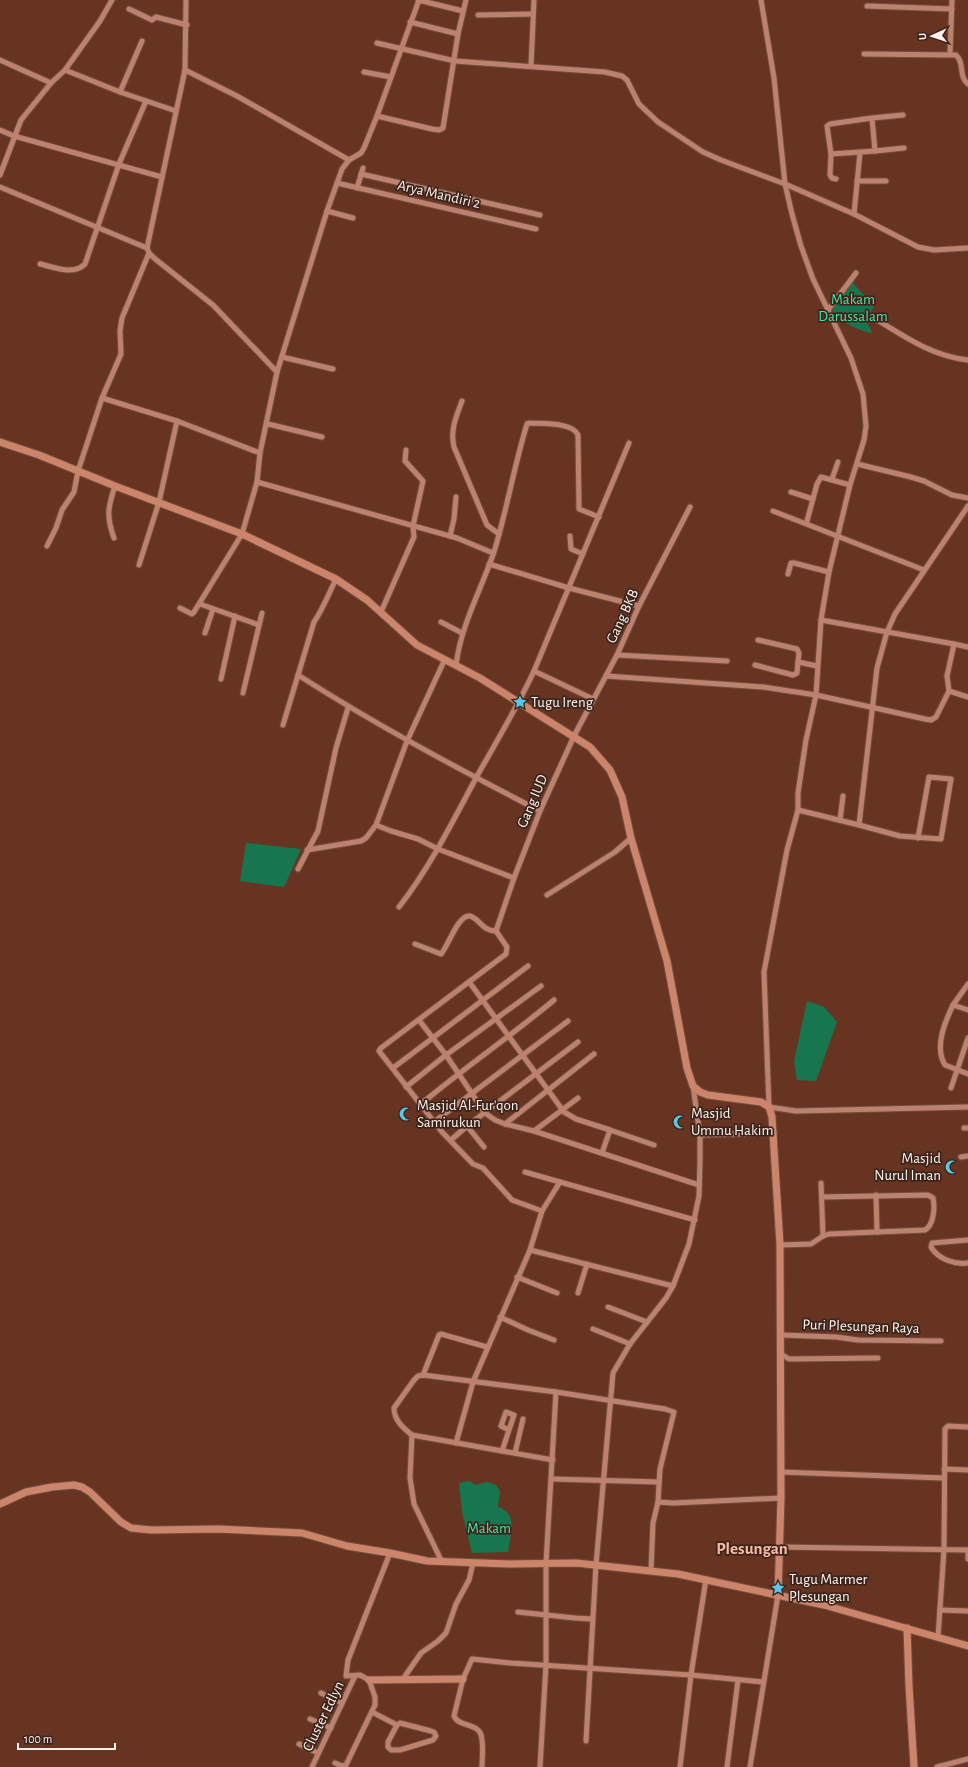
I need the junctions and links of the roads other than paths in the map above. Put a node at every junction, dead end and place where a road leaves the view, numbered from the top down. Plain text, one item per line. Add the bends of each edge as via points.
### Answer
1 (112, 0) edge
2 (186, 0) edge
3 (419, 0) edge
4 (466, 0) edge
5 (534, 0) edge
6 (761, 0) edge
7 (952, 0) edge
8 (867, 6) dead end
9 (130, 9) dead end
10 (952, 9) junction
11 (463, 11) junction
12 (533, 14) junction
13 (478, 15) dead end
14 (410, 22) junction
15 (187, 25) junction
16 (458, 34) junction
17 (142, 41) dead end
18 (377, 43) dead end
19 (401, 49) junction
20 (864, 54) dead end
21 (950, 54) junction
22 (0, 60) edge
23 (455, 61) junction
24 (531, 66) junction
25 (65, 70) junction
26 (185, 70) junction
27 (364, 72) dead end
28 (391, 77) junction
29 (51, 83) junction
30 (968, 84) edge
31 (120, 92) junction
32 (146, 102) junction
33 (176, 111) junction
34 (903, 115) dead end
35 (377, 116) junction
36 (872, 118) junction
37 (0, 130) edge
38 (14, 136) junction
39 (904, 148) dead end
40 (875, 151) junction
41 (860, 152) junction
42 (831, 154) junction
43 (348, 160) junction
44 (119, 164) junction
45 (363, 168) dead end
46 (361, 174) junction
47 (0, 175) edge
48 (162, 177) junction
49 (836, 179) dead end
50 (857, 181) junction
51 (886, 181) dead end
52 (337, 183) junction
53 (786, 184) junction
54 (0, 187) edge
55 (357, 188) junction
56 (327, 211) junction
57 (854, 214) junction
58 (540, 215) dead end
59 (353, 218) dead end
60 (97, 227) junction
61 (536, 230) dead end
62 (968, 248) edge
63 (148, 250) junction
64 (40, 264) dead end
65 (856, 273) dead end
66 (828, 310) junction
67 (871, 316) dead end
68 (282, 357) junction
69 (968, 360) edge
70 (333, 369) dead end
71 (277, 372) junction
72 (102, 398) junction
73 (462, 401) dead end
74 (177, 421) junction
75 (268, 424) junction
76 (322, 437) dead end
77 (0, 442) edge
78 (629, 443) dead end
79 (406, 450) dead end
80 (260, 453) junction
81 (838, 462) dead end
82 (857, 464) junction
83 (78, 471) junction
84 (832, 479) junction
85 (257, 482) junction
86 (850, 485) junction
87 (114, 486) junction
88 (791, 492) dead end
89 (456, 497) dead end
90 (968, 498) edge
91 (813, 499) junction
92 (159, 502) junction
93 (968, 506) edge
94 (690, 507) dead end
95 (773, 511) dead end
96 (599, 516) junction
97 (807, 521) dead end
98 (413, 526) junction
99 (242, 534) junction
100 (499, 534) junction
101 (450, 536) junction
102 (570, 536) dead end
103 (837, 536) junction
104 (114, 538) dead end
105 (47, 546) dead end
106 (493, 553) junction
107 (583, 554) junction
108 (489, 564) junction
109 (139, 565) dead end
110 (924, 570) junction
111 (829, 572) junction
112 (788, 574) dead end
113 (336, 579) junction
114 (569, 588) junction
115 (200, 604) junction
116 (639, 606) junction
117 (180, 608) dead end
118 (212, 609) junction
119 (381, 612) junction
120 (262, 613) dead end
121 (235, 616) junction
122 (820, 620) junction
123 (441, 622) dead end
124 (259, 625) junction
125 (887, 632) junction
126 (205, 633) dead end
127 (462, 633) junction
128 (758, 640) dead end
129 (954, 644) junction
130 (968, 647) edge
131 (617, 655) junction
132 (445, 659) junction
133 (727, 661) dead end
134 (798, 662) junction
135 (456, 665) junction
136 (756, 665) dead end
137 (817, 666) junction
138 (534, 671) junction
139 (298, 675) junction
140 (606, 676) junction
141 (221, 679) dead end
142 (949, 691) junction
143 (243, 693) dead end
144 (816, 695) junction
145 (968, 696) edge
146 (593, 699) junction
147 (520, 702) junction
148 (348, 708) junction
149 (873, 708) junction
150 (283, 725) dead end
151 (574, 736) junction
152 (407, 741) junction
153 (476, 778) junction
154 (844, 796) dead end
155 (540, 810) junction
156 (798, 810) junction
157 (840, 820) junction
158 (859, 824) junction
159 (376, 825) junction
160 (631, 838) junction
161 (918, 838) junction
162 (438, 849) junction
163 (307, 850) junction
164 (298, 869) dead end
165 (514, 878) junction
166 (548, 895) dead end
167 (399, 907) dead end
168 (496, 931) junction
169 (416, 944) dead end
170 (528, 966) dead end
171 (470, 983) junction
172 (968, 983) edge
173 (541, 986) dead end
174 (483, 1000) junction
175 (554, 1000) dead end
176 (952, 1005) junction
177 (968, 1010) edge
178 (496, 1018) junction
179 (419, 1020) junction
180 (568, 1021) dead end
181 (510, 1036) junction
182 (434, 1037) junction
183 (968, 1038) edge
184 (578, 1042) dead end
185 (594, 1054) dead end
186 (446, 1055) junction
187 (524, 1055) junction
188 (393, 1068) junction
189 (957, 1070) junction
190 (459, 1072) junction
191 (537, 1072) junction
192 (968, 1074) edge
193 (693, 1086) junction
194 (406, 1087) junction
195 (951, 1088) dead end
196 (549, 1091) junction
197 (472, 1093) junction
198 (578, 1098) dead end
199 (420, 1104) junction
200 (768, 1107) junction
201 (968, 1107) edge
202 (562, 1109) junction
203 (485, 1112) junction
204 (434, 1122) junction
205 (505, 1124) junction
206 (466, 1126) junction
207 (610, 1130) junction
208 (534, 1131) junction
209 (774, 1133) junction
210 (700, 1135) junction
211 (451, 1140) junction
212 (654, 1145) dead end
213 (484, 1147) dead end
214 (602, 1153) junction
215 (968, 1156) edge
216 (961, 1157) dead end
217 (526, 1172) dead end
218 (560, 1182) junction
219 (821, 1183) dead end
220 (699, 1185) junction
221 (876, 1195) junction
222 (822, 1197) junction
223 (542, 1211) junction
224 (695, 1220) junction
225 (877, 1232) junction
226 (823, 1236) junction
227 (968, 1240) edge
228 (780, 1245) junction
229 (530, 1250) junction
230 (587, 1264) junction
231 (968, 1264) edge
232 (517, 1277) junction
233 (673, 1286) junction
234 (557, 1293) dead end
235 (578, 1293) dead end
236 (608, 1307) dead end
237 (500, 1317) junction
238 (647, 1322) junction
239 (593, 1329) dead end
240 (781, 1335) junction
241 (554, 1340) dead end
242 (941, 1341) dead end
243 (630, 1344) junction
244 (487, 1347) junction
245 (781, 1354) junction
246 (878, 1358) dead end
247 (423, 1375) junction
248 (473, 1382) junction
249 (556, 1392) junction
250 (610, 1400) junction
251 (524, 1419) dead end
252 (968, 1427) edge
253 (509, 1430) dead end
254 (412, 1435) junction
255 (456, 1443) junction
256 (502, 1451) junction
257 (515, 1453) junction
258 (553, 1460) junction
259 (944, 1469) junction
260 (968, 1470) edge
261 (780, 1472) junction
262 (944, 1478) junction
263 (552, 1479) junction
264 (604, 1481) junction
265 (659, 1482) junction
266 (781, 1498) junction
267 (658, 1502) junction
268 (0, 1504) edge
269 (780, 1547) junction
270 (944, 1550) junction
271 (968, 1550) edge
272 (390, 1553) junction
273 (968, 1559) edge
274 (442, 1562) junction
275 (473, 1563) junction
276 (546, 1563) junction
277 (596, 1565) junction
278 (651, 1570) junction
279 (706, 1579) junction
280 (778, 1595) junction
281 (940, 1610) junction
282 (968, 1611) edge
283 (518, 1612) dead end
284 (545, 1615) junction
285 (592, 1619) junction
286 (908, 1628) junction
287 (938, 1637) junction
288 (968, 1646) edge
289 (546, 1664) junction
290 (590, 1668) junction
291 (691, 1675) junction
292 (355, 1676) junction
293 (403, 1679) junction
294 (463, 1679) junction
295 (369, 1680) junction
296 (738, 1680) junction
297 (763, 1682) junction
298 (321, 1693) dead end
299 (342, 1703) junction
300 (372, 1712) junction
301 (310, 1719) dead end
302 (397, 1725) junction
303 (330, 1728) junction
304 (586, 1741) dead end
305 (299, 1744) dead end
306 (318, 1753) junction
307 (968, 1759) edge
308 (335, 1763) dead end
309 (312, 1767) edge
310 (482, 1767) edge
311 (540, 1767) edge
312 (680, 1767) edge
313 (727, 1767) edge
314 (750, 1767) edge
315 (914, 1767) edge
316 (936, 1767) edge

1 - 25 street
2 - 15 street
3 - 11 street
3 - 14 street
4 - 11 street
5 - 12 street
6 - 53 street via 774,78
7 - 10 street
8 - 10 street
9 - 15 street via 152,20 156,17
10 - 21 street
11 - 16 street
12 - 13 street
12 - 24 street
14 - 16 street
14 - 19 street
15 - 26 street
16 - 23 street
17 - 31 street
18 - 19 street
19 - 23 street
19 - 28 street
20 - 21 street
21 - 30 street via 959,57 962,78
22 - 29 street
23 - 24 street
23 - 35 street via 443,128 438,130
24 - 53 street via 605,72 622,76 627,80 639,104 682,139 721,160
25 - 29 street
25 - 31 street
26 - 33 street
26 - 43 street via 237,96
27 - 28 street
28 - 35 street
29 - 38 street via 21,120
31 - 32 street
32 - 33 street
32 - 44 street
33 - 48 street
34 - 36 street
35 - 43 street via 361,154
36 - 40 street
36 - 42 street via 826,126
37 - 38 street
38 - 44 street
38 - 47 street
39 - 40 street
40 - 41 street
41 - 42 street
41 - 50 street
42 - 49 street via 830,175
43 - 52 street
44 - 48 street
44 - 60 street
45 - 46 street
46 - 55 street
46 - 58 street
48 - 63 street
50 - 51 street
50 - 57 street
52 - 55 street, Arya Mandiri 2
52 - 56 street
53 - 57 street
53 - 66 street via 801,246
54 - 60 street
55 - 61 street, Arya Mandiri 2
56 - 59 street
56 - 68 street
57 - 62 street via 918,247 934,250
60 - 63 street
60 - 64 street via 85,264 81,268 69,270
63 - 71 street via 200,294
63 - 72 street via 122,318 121,354
65 - 66 street
66 - 82 street via 851,358 863,394 866,426
67 - 69 street via 920,346 946,356
68 - 70 street
68 - 71 street
71 - 75 street
72 - 74 street
72 - 83 street
73 - 100 street via 453,428 454,447 487,524
74 - 80 street
74 - 92 street
75 - 76 street
75 - 80 street
77 - 83 street
78 - 96 street
79 - 98 street via 405,461 425,480
80 - 85 street
81 - 84 street
82 - 86 street
82 - 90 street via 911,477 952,495
83 - 87 street
83 - 105 street via 74,492 62,510
84 - 86 street
84 - 91 street via 821,477
85 - 98 street
85 - 99 street
86 - 103 street
87 - 92 street
87 - 104 street via 108,505 109,523
88 - 91 street
89 - 101 street
91 - 97 street
92 - 99 street
92 - 109 street
93 - 110 street
94 - 116 street, Gang BKB
95 - 103 street
96 - 100 street via 579,509 576,430 570,426 529,423
96 - 107 street
98 - 101 street
98 - 119 street via 414,538
99 - 113 street
99 - 115 street
100 - 106 street
101 - 106 street via 476,544
102 - 107 street via 571,549
103 - 110 street
103 - 111 street
106 - 108 street
107 - 114 street
108 - 114 street
108 - 127 street
110 - 125 street via 895,614
111 - 112 street via 794,563 791,564
111 - 122 street
113 - 119 street
113 - 139 street via 314,622
114 - 116 street
114 - 138 street
115 - 117 street via 192,614
115 - 118 street
116 - 131 street, Gang BKB
118 - 121 street
118 - 126 street
119 - 132 street via 417,645
120 - 124 street
121 - 124 street
121 - 141 street
122 - 125 street
122 - 137 street
123 - 127 street
124 - 143 street
125 - 129 street
125 - 149 street via 877,668
127 - 135 street
128 - 134 street via 797,649
129 - 130 street
129 - 142 street via 947,676
131 - 133 street
131 - 140 street, Gang BKB
132 - 135 street
132 - 152 street
134 - 136 street via 796,673 793,675
134 - 137 street
135 - 147 street
137 - 144 street
138 - 146 street
138 - 147 street
139 - 148 street
139 - 150 street
140 - 144 street via 763,687
140 - 146 street, Gang BKB
142 - 145 street
142 - 149 street via 936,717 931,720
144 - 149 street
144 - 156 street via 806,740
146 - 151 street, Gang BKB
147 - 151 street
147 - 153 street
148 - 152 street
148 - 163 street via 336,748 318,831
149 - 158 street
151 - 155 street, Gang IUD
151 - 160 street via 590,747 610,770 622,797
152 - 153 street
152 - 159 street
153 - 155 street
153 - 162 street
154 - 157 street
155 - 165 street, Gang IUD
156 - 157 street
156 - 200 street via 787,850 764,972
157 - 158 street
158 - 161 street via 900,836
159 - 162 street via 418,839
159 - 163 street via 361,841
160 - 166 street via 615,852
160 - 193 street via 668,961
161 - 161 street via 941,839 951,781 949,779 931,776 928,778
162 - 165 street
162 - 167 street
163 - 164 street
165 - 168 street, Gang IUD
168 - 169 street via 467,916 460,920 441,954
168 - 171 street via 508,952
170 - 174 street
171 - 174 street
171 - 179 street
172 - 176 street
173 - 178 street
174 - 178 street
174 - 182 street
175 - 181 street
176 - 177 street
176 - 189 street via 940,1044 945,1065
178 - 181 street
178 - 186 street
179 - 182 street
179 - 188 street via 380,1050
180 - 187 street
181 - 187 street
181 - 190 street
182 - 186 street
182 - 188 street
183 - 189 street
184 - 191 street
185 - 196 street
186 - 190 street
186 - 194 street
187 - 191 street
187 - 197 street
188 - 194 street
189 - 192 street
189 - 195 street
190 - 197 street
190 - 199 street
191 - 196 street
191 - 203 street
193 - 200 street via 708,1095 758,1101
193 - 210 street
194 - 199 street
196 - 202 street
196 - 205 street
197 - 203 street
197 - 204 street
198 - 202 street
199 - 204 street
200 - 201 street via 796,1111
200 - 209 street
202 - 207 street via 568,1115
202 - 208 street
203 - 205 street
203 - 206 street
204 - 211 street
205 - 208 street
206 - 211 street
206 - 213 street
207 - 212 street
207 - 214 street
208 - 214 street
209 - 210 street
209 - 228 street
210 - 220 street
211 - 223 street via 473,1164 483,1168 512,1200
214 - 220 street
215 - 216 street
217 - 218 street
218 - 223 street
218 - 224 street
219 - 222 street
220 - 224 street
221 - 222 street
221 - 225 street
221 - 225 street via 928,1195 933,1198 934,1204 930,1225 925,1230
222 - 226 street
223 - 229 street
224 - 233 street
225 - 226 street
226 - 228 street via 811,1244
227 - 231 street via 932,1243 931,1247 956,1264
228 - 240 street
229 - 230 street
229 - 232 street
230 - 233 street
230 - 235 street
232 - 234 street
232 - 237 street
233 - 238 street
236 - 238 street
237 - 241 street
237 - 244 street
238 - 243 street
239 - 243 street
240 - 242 street, Puri Plesungan Raya via 854,1340
240 - 245 street
243 - 250 street via 613,1373
244 - 247 street via 441,1334
244 - 248 street
245 - 246 street via 789,1358
245 - 261 street
247 - 248 street
247 - 254 street via 414,1380 394,1408 402,1426
248 - 249 street
248 - 255 street
249 - 250 street
249 - 258 street
250 - 264 street
250 - 265 street via 674,1412
251 - 257 street
252 - 259 street via 945,1426
253 - 256 street
254 - 255 street
254 - 274 street via 410,1478 414,1504
255 - 256 street
256 - 257 street
257 - 258 street
258 - 263 street
259 - 260 street
259 - 262 street
261 - 262 street
261 - 266 street
262 - 270 street
263 - 264 street
263 - 276 street
264 - 265 street
264 - 277 street
265 - 267 street
266 - 267 street
266 - 269 street
267 - 278 street via 653,1523
268 - 272 street via 26,1492 74,1485 90,1492 131,1528 302,1533 347,1546
269 - 270 street
269 - 280 street
270 - 271 street
270 - 281 street
271 - 273 street
272 - 274 street
272 - 292 street via 348,1660 346,1676
274 - 275 street
275 - 276 street
275 - 293 street via 469,1580 456,1604 446,1633 420,1653
276 - 277 street
276 - 284 street
277 - 278 street
277 - 285 street
278 - 279 street
279 - 280 street
279 - 291 street
280 - 286 street
280 - 297 street
281 - 282 street
281 - 287 street
283 - 284 street
284 - 285 street
284 - 289 street
285 - 290 street
286 - 287 street
286 - 315 street
287 - 288 street
289 - 290 street
289 - 294 street via 472,1659
289 - 311 street
290 - 291 street
290 - 304 street
291 - 296 street
291 - 312 street
292 - 295 street via 366,1677
292 - 299 street, Cluster Edlyn
293 - 294 street
293 - 295 street
294 - 310 street via 454,1716 456,1720 480,1732
295 - 300 street via 376,1701
296 - 297 street
296 - 313 street
297 - 314 street
298 - 299 street
299 - 303 street, Cluster Edlyn
300 - 302 street
300 - 308 street via 346,1765
301 - 303 street
302 - 302 street via 400,1723 431,1731 436,1736 433,1740 404,1749 391,1750 388,1742
303 - 306 street, Cluster Edlyn
305 - 306 street
306 - 309 street, Cluster Edlyn
307 - 316 street

